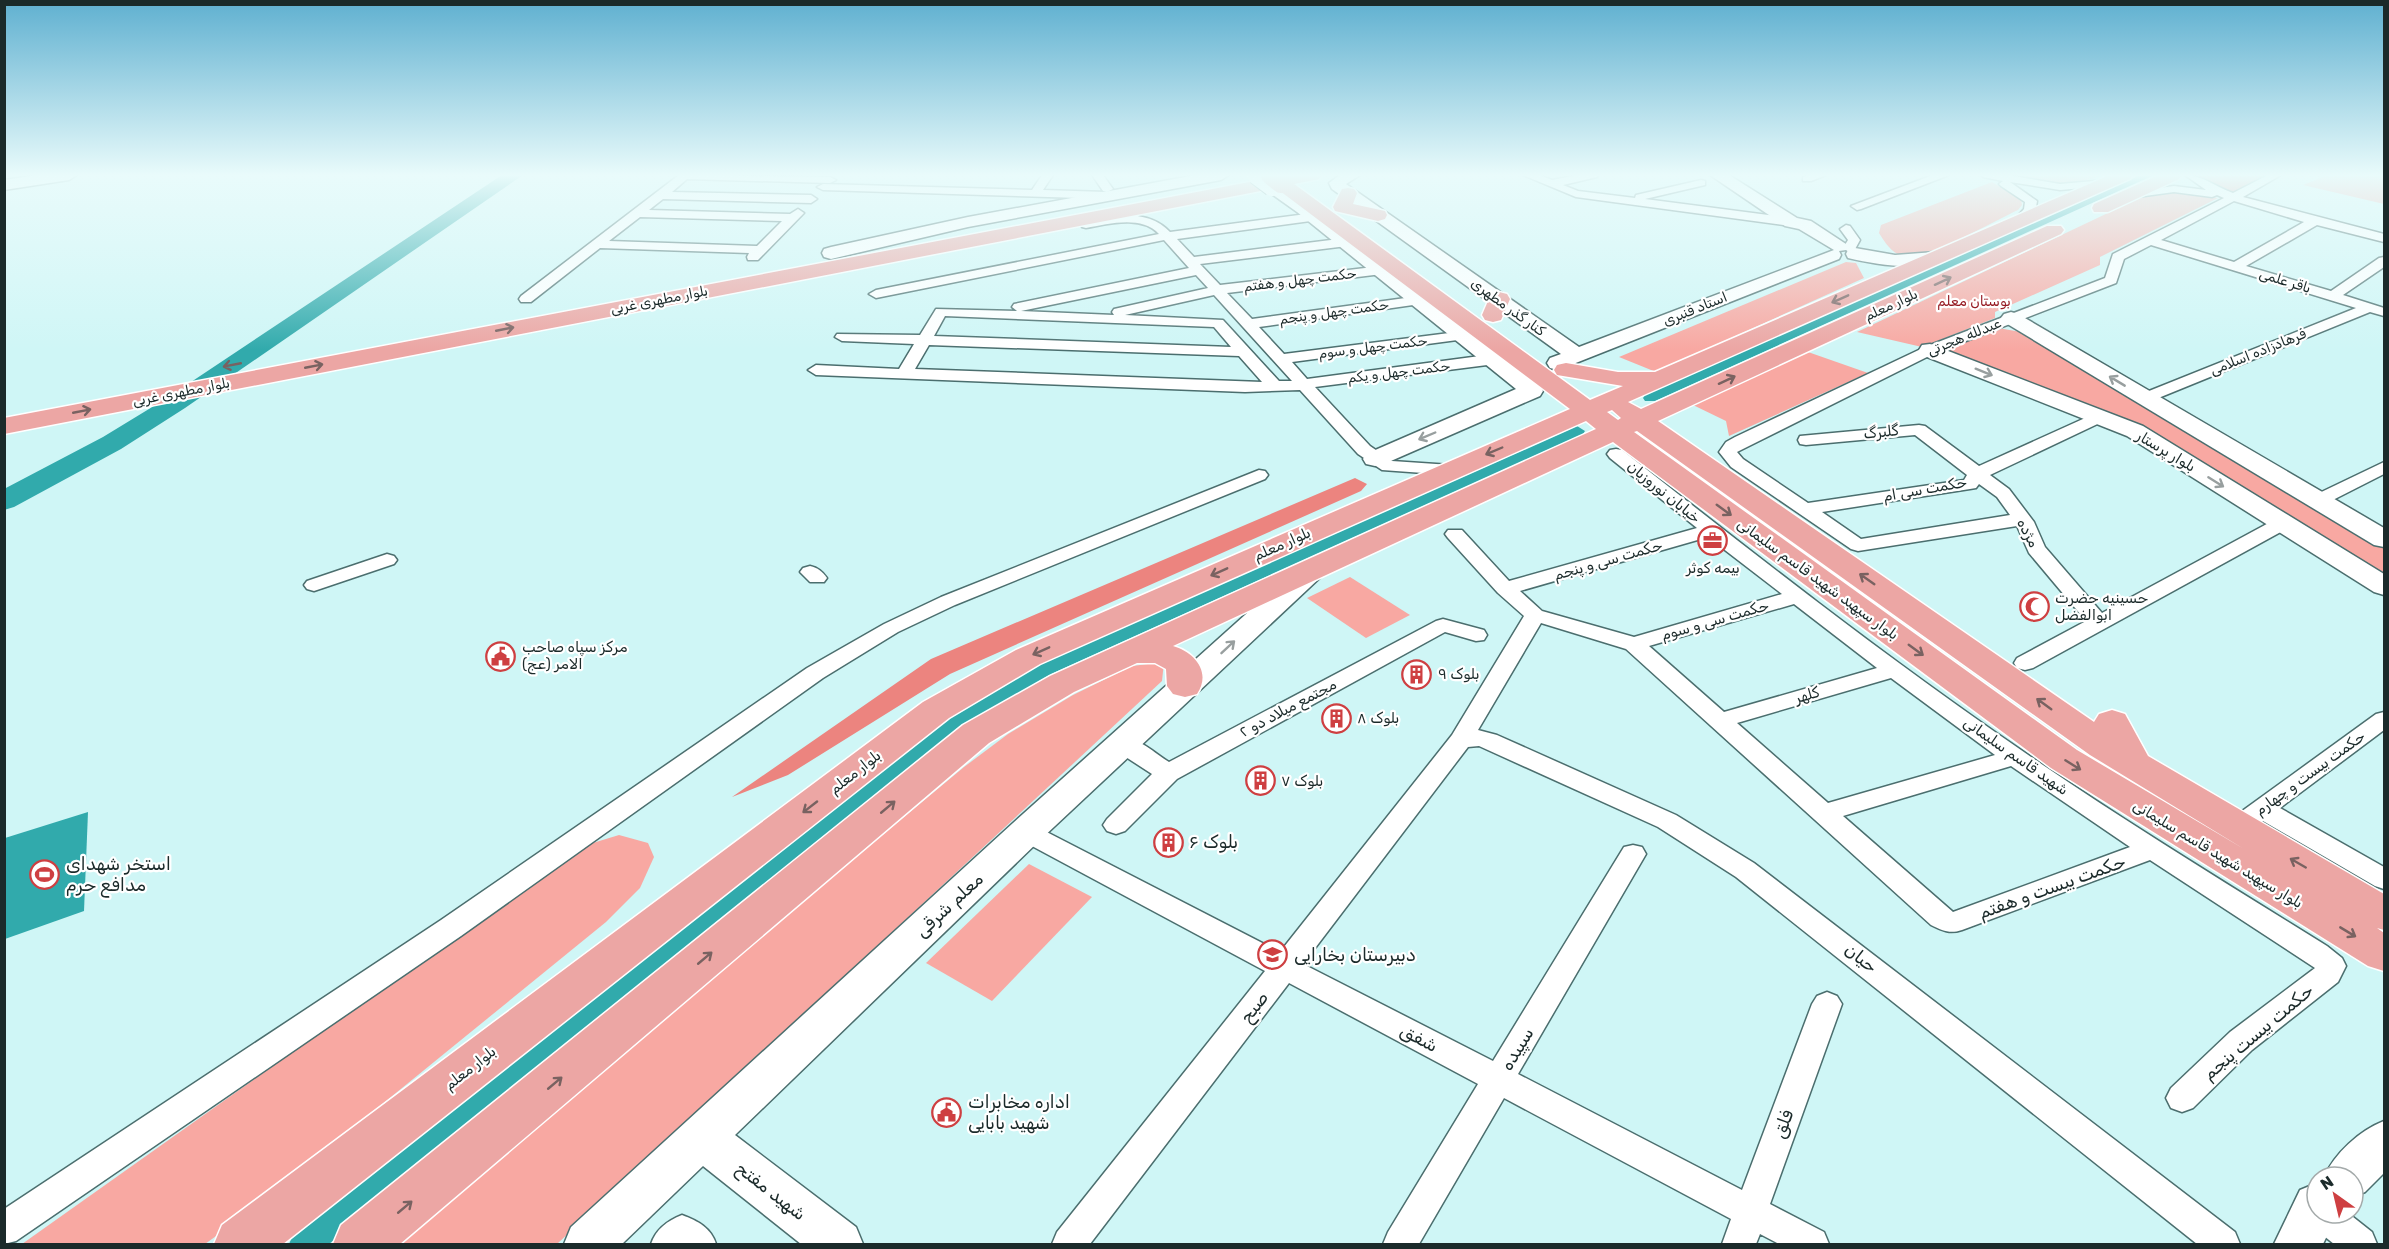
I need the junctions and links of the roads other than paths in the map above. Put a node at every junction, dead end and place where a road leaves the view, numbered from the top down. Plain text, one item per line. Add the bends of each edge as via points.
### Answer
1 (611, 233) edge
2 (777, 233) edge
3 (927, 233) edge
4 (964, 233) edge
5 (983, 233) edge
6 (1038, 233) edge
7 (1166, 233) edge
8 (1180, 233) edge
9 (1344, 233) edge
10 (1369, 233) edge
11 (1385, 233) edge
12 (1402, 233) edge
13 (1808, 233) edge
14 (1991, 233) edge
15 (2046, 233) edge
16 (2166, 233) edge
17 (2294, 233) edge
18 (2367, 233) edge
19 (1168, 236) junction
20 (2385, 238) edge
21 (2151, 241) junction
22 (1347, 243) junction
23 (597, 244) junction
24 (1841, 248) junction
25 (1935, 258) junction
26 (830, 260) junction
27 (2385, 261) edge
28 (1195, 265) junction
29 (2236, 266) junction
30 (1382, 270) junction
31 (1866, 288) junction
32 (1217, 290) junction
33 (876, 294) dead end
34 (2333, 296) junction
35 (526, 299) dead end
36 (1420, 300) junction
37 (1496, 307) junction
38 (2377, 309) edge
39 (1012, 312) junction
40 (1117, 312) dead end
41 (2011, 318) junction
42 (1248, 324) junction
43 (842, 337) dead end
44 (924, 340) junction
45 (1004, 342) junction
46 (1481, 344) junction
47 (1930, 350) junction
48 (1243, 351) junction
49 (1281, 359) junction
50 (1560, 366) junction
51 (816, 370) dead end
52 (904, 374) junction
53 (987, 377) junction
54 (1663, 377) junction
55 (1304, 384) junction
56 (1275, 386) junction
57 (1635, 389) junction
58 (2145, 398) junction
59 (1674, 404) junction
60 (4, 405) edge
61 (1599, 405) junction
62 (2100, 417) junction
63 (1640, 420) junction
64 (4, 428) edge
65 (1583, 438) junction
66 (1806, 440) dead end
67 (1674, 458) junction
68 (2385, 467) edge
69 (1386, 473) junction
70 (1977, 474) junction
71 (1259, 475) dead end
72 (2319, 501) junction
73 (1806, 509) junction
74 (2023, 519) junction
75 (2283, 523) junction
76 (1711, 530) junction
77 (1455, 534) dead end
78 (2385, 539) edge
79 (387, 560) dead end
80 (1314, 568) junction
81 (314, 585) dead end
82 (2385, 586) edge
83 (1505, 589) junction
84 (1795, 597) junction
85 (1535, 615) junction
86 (2099, 623) junction
87 (1476, 635) dead end
88 (1634, 644) junction
89 (1129, 653) junction
90 (2025, 663) dead end
91 (1893, 670) junction
92 (1185, 686) junction
93 (2385, 719) edge
94 (1721, 720) junction
95 (2112, 722) dead end
96 (1461, 740) junction
97 (1123, 744) junction
98 (2015, 757) junction
99 (2134, 765) junction
100 (1168, 773) junction
101 (1822, 813) junction
102 (2249, 818) junction
103 (1116, 825) dead end
104 (1026, 832) junction
105 (2153, 849) junction
106 (1633, 854) dead end
107 (2385, 879) edge
108 (2314, 912) junction
109 (2385, 914) edge
110 (2284, 933) junction
111 (2385, 954) edge
112 (2332, 966) joint
113 (1284, 968) junction
114 (1827, 1004) dead end
115 (1498, 1080) junction
116 (2182, 1098) dead end
117 (702, 1137) junction
118 (2385, 1142) edge
119 (2363, 1165) edge
120 (1751, 1212) junction
121 (2337, 1225) edge
122 (4, 1229) edge
123 (241, 1245) edge
124 (360, 1245) edge
125 (588, 1245) edge
126 (668, 1245) edge
127 (699, 1245) edge
128 (839, 1245) edge
129 (1069, 1245) edge
130 (1400, 1245) edge
131 (1739, 1245) edge
132 (1812, 1245) edge
133 (2223, 1245) edge
134 (2360, 1245) edge

1 - 23 street
2 - 23 street via 757,253
3 - 26 street
4 - 26 main road, بلوار مطهری غربی
5 - 26 main road, بلوار مطهری غربی
6 - 26 street via 961,248
7 - 19 street
8 - 19 street
9 - 22 street
10 - 46 main road, بلوار سپهبد شهید قاسم سلیمانی
11 - 37 main road, بلوار سپهبد شهید قاسم سلیمانی
12 - 37 street, کنار گذر مطهری
13 - 24 street
14 - 25 main road, بلوار معلم
59 -> 15 main road, بلوار معلم
16 - 21 street, عبدلله هجرتی
17 - 29 street
18 - 20 street
19 - 28 street
19 - 33 street
21 - 29 street, باقر علمی
21 - 41 street, عبدلله هجرتی via 2118,257 2111,280
22 - 28 street
22 - 30 street
23 - 35 street
24 - 25 street via 1896,261
24 - 31 street via 1870,275
24 - 50 street, استاد قنبری
25 - 31 main road, بلوار معلم
26 -> 60 main road, بلوار مطهری غربی
64 -> 26 main road, بلوار مطهری غربی
27 - 34 street
28 - 32 street
28 - 39 street
29 - 34 street, باقر علمی
30 - 32 street, حکمت چهل و هفتم
30 - 36 street
31 -> 54 main road, بلوار معلم
32 - 40 street, حکمت چهل و هفتم
32 - 42 street
34 - 38 street, باقر علمی
36 - 42 street, حکمت چهل و پنجم
36 - 46 street
37 - 50 main road, بلوار سپهبد شهید قاسم سلیمانی
38 - 58 street, فرهادزاده اسلامی
39 - 44 street via 941,312
39 - 45 street
39 - 48 street via 1218,323
41 - 47 street, عبدلله هجرتی
58 -> 41 street
42 - 49 street
43 - 44 street
44 - 45 street
44 - 52 street
45 - 48 street
45 - 53 street
46 - 49 street, حکمت چهل و سوم
46 - 50 main road, بلوار سپهبد شهید قاسم سلیمانی
46 - 55 street, حکمت چهل و یکم
46 -> 69 street via 1532,391
47 -> 62 street, بلوار پرستار
47 - 73 street, عبدلله هجرتی via 1732,446 1728,452 1737,463
48 - 56 street
49 - 55 street
50 - 54 main road via 1618,379
50 - 61 main road, بلوار سپهبد شهید قاسم سلیمانی
50 - 65 main road via 1552,396 1554,410
51 - 52 street, حکمت چهل و یکم
52 - 53 street, حکمت چهل و یکم
53 - 56 street, حکمت چهل و یکم
54 - 57 main road, بلوار معلم
55 - 56 street, حکمت چهل و یکم
55 - 69 street
57 - 59 main road via 1636,395 1647,402
57 - 61 main road, بلوار معلم
58 - 72 street
59 - 63 main road, بلوار معلم
59 - 67 main road
61 - 63 main road, بلوار سپهبد شهید قاسم سلیمانی
61 - 65 main road, بلوار سپهبد شهید قاسم سلیمانی
61 - 65 main road, بلوار معلم
62 - 70 street, حکمت سی ام
62 -> 75 street, بلوار پرستار via 2134,431
63 - 65 main road, بلوار معلم
63 - 67 main road, بلوار سپهبد شهید قاسم سلیمانی
65 - 67 main road
65 -> 69 main road, بلوار معلم via 1451,470
65 - 76 street, خیابان نوروزیان
65 - 80 main road
66 - 70 street, گلبرگ via 1919,430
99 -> 67 main road, بلوار سپهبد شهید قاسم سلیمانی
67 -> 108 main road, بلوار سپهبد شهید قاسم سلیمانی via 2064,759
68 - 72 street
69 -> 123 main road, بلوار معلم via 1028,657 936,710
70 - 73 street, حکمت سی ام via 1970,484
70 - 74 street, مژده via 2003,493
71 - 122 street via 948,601 891,628 815,673 451,928
72 - 78 street
73 - 74 street via 1858,545
74 - 86 street, مژده via 2036,549
75 - 82 street, بلوار پرستار
75 - 86 street
76 - 83 street, حکمت سی و پنجم
76 - 84 street, شهید قاسم سلیمانی
77 - 83 street
79 - 81 street
80 - 89 main road
92 -> 80 street, معلم شرقی
83 - 85 street
84 - 88 street, حکمت سی و سوم
84 - 91 street, شهید قاسم سلیمانی
85 - 88 street
85 - 96 street, صبح
86 - 90 street
87 - 100 street, مجتمع میلاد دو ۲ via 1443,625
88 - 94 street
89 - 92 main road via 1156,651 1172,656 1183,665
124 -> 89 main road via 976,734 1062,684
91 - 94 street, کلهر
91 - 98 street, شهید قاسم سلیمانی
92 - 97 street, معلم شرقی
93 - 102 street, حکمت بیست و چهارم
94 - 101 street
95 - 99 main road
96 - 113 street, صبح
96 - 133 street, حیان via 1489,740 1667,821 1745,870
97 - 100 street
97 - 104 street, معلم شرقی
98 - 101 street
98 - 105 street, شهید قاسم سلیمانی
99 - 102 main road, بلوار سپهبد شهید قاسم سلیمانی
100 - 103 street, مجتمع میلاد دو ۲
101 - 105 street, حکمت بیست و هفتم via 1941,918 1952,923
102 - 107 street
109 -> 102 main road, بلوار سپهبد شهید قاسم سلیمانی
104 - 113 street, شفق
104 - 117 street, معلم شرقی
105 - 110 street, شهید قاسم سلیمانی
106 - 115 street, سپیده
108 - 110 street
108 -> 111 main road, بلوار سپهبد شهید قاسم سلیمانی
110 - 112 street, شهید قاسم سلیمانی
112 - 116 street, حکمت بیست پنجم via 2328,974 2241,1041
113 - 115 street, شفق
113 - 129 street, صبح
114 - 120 street, فلق
115 - 120 street, شفق
115 - 130 street, سپیده
117 - 125 street, معلم شرقی
117 - 128 street, شهید مفتح
118 - 119 street
120 - 131 street, فلق
120 - 132 street, شفق
121 - 134 street
126 - 127 street via 682,1231

